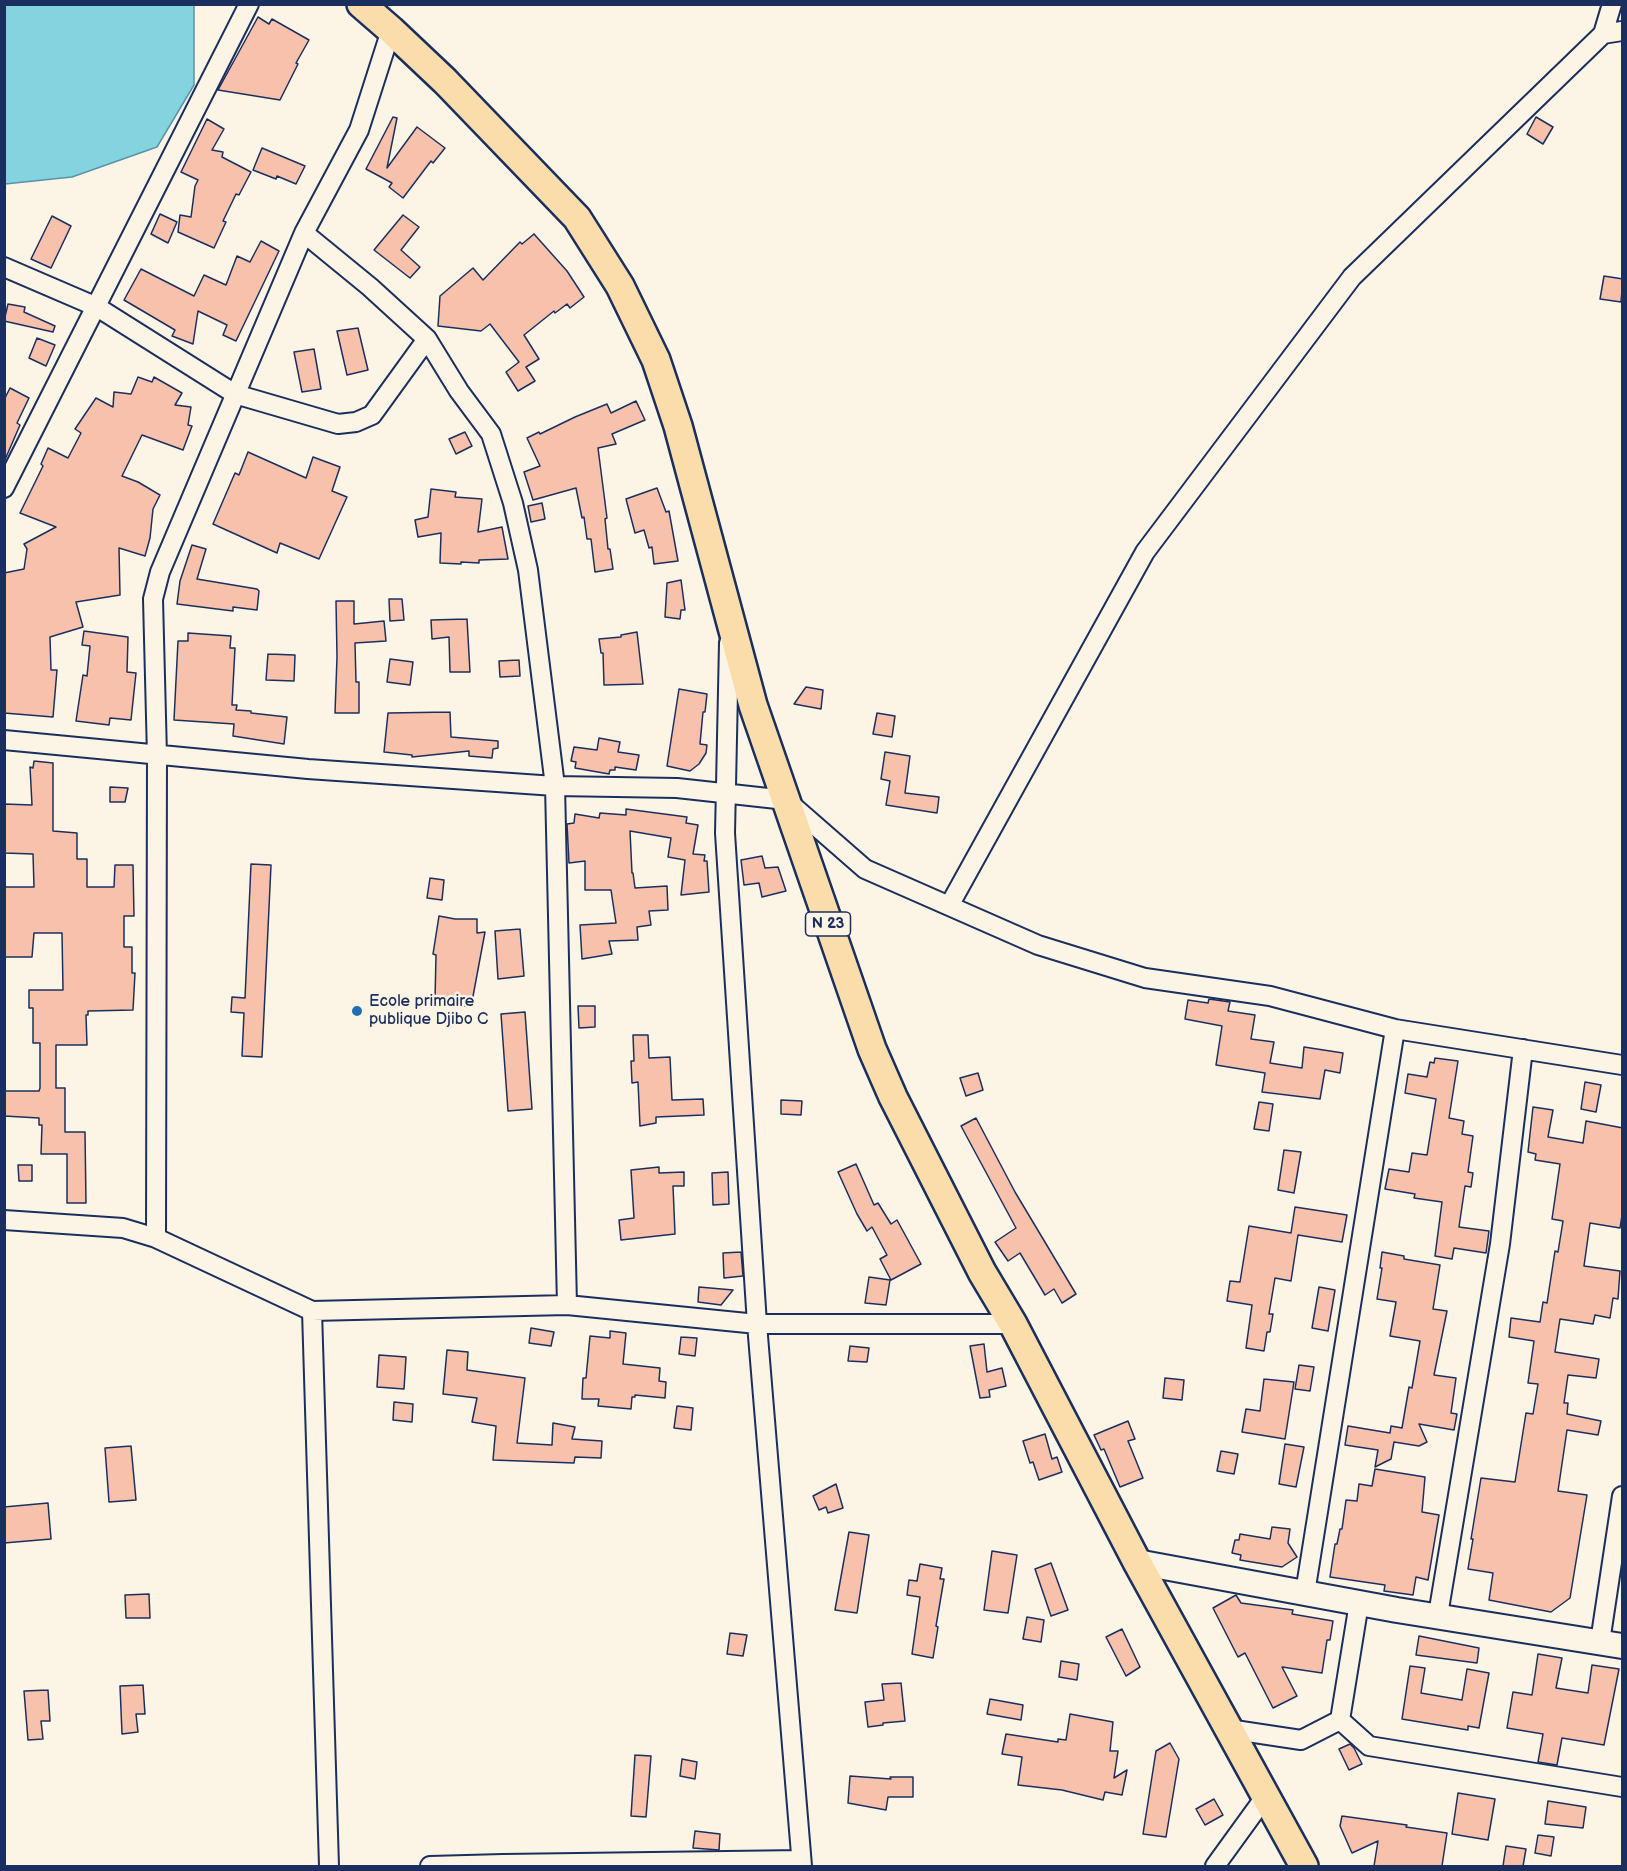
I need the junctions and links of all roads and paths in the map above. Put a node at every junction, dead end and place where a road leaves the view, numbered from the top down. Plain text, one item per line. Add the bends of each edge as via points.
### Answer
1 (249, 4) edge
2 (361, 4) edge
3 (1612, 4) edge
4 (391, 30) junction
5 (1623, 31) edge
6 (1603, 34) junction
7 (304, 233) junction
8 (4, 267) edge
9 (97, 307) junction
10 (427, 339) junction
11 (235, 394) junction
12 (4, 488) edge
13 (729, 620) junction
14 (4, 740) edge
15 (157, 756) junction
16 (555, 786) junction
17 (726, 792) junction
18 (786, 800) junction
19 (949, 906) junction
20 (1395, 1029) junction
21 (1523, 1049) junction
22 (1623, 1065) edge
23 (4, 1220) edge
24 (156, 1239) junction
25 (567, 1305) junction
26 (312, 1311) junction
27 (757, 1324) junction
28 (1013, 1324) junction
29 (1623, 1496) edge
30 (1137, 1562) junction
31 (1305, 1593) junction
32 (1359, 1603) junction
33 (1438, 1616) junction
34 (1611, 1644) edge
35 (1340, 1720) junction
36 (1228, 1729) junction
37 (1623, 1787) edge
38 (1265, 1797) junction
39 (801, 1863) edge
40 (662, 1864) edge
41 (503, 1865) edge
42 (329, 1866) edge
43 (430, 1866) edge
44 (1215, 1866) edge
45 (1304, 1866) edge

1 - 9 street
2 - 4 main road, N 23
3 - 6 street
4 - 7 street via 359,130
4 - 13 main road, N 23 via 577,218 620,286 656,360 675,415
5 - 6 street
6 - 19 street via 1352,277 1145,552
7 - 10 street
7 - 11 street
8 - 9 street
9 - 11 street
9 - 12 street
10 - 11 street via 372,415 356,422 338,424
10 - 16 street via 491,434 513,503 528,570
11 - 15 street via 160,572 153,599
13 - 17 street
13 - 18 main road, N 23
14 - 15 street
15 - 16 street
15 - 24 street
16 - 17 street
16 - 25 street
17 - 18 street
17 - 27 street via 725,833
18 - 19 street via 865,868
18 - 28 main road, N 23 via 872,1049 982,1272
19 - 20 street via 1038,945 1145,978 1270,996
20 - 21 street
20 - 31 street
21 - 22 street
21 - 33 street via 1500,1244
23 - 24 street via 123,1228
24 - 26 street
25 - 26 street
25 - 27 street
26 - 42 street
27 - 28 street
27 - 39 street
28 - 30 main road, N 23
29 - 34 street
30 - 31 street
30 - 36 main road, N 23
31 - 32 street
32 - 33 street
32 - 35 street
33 - 34 street
35 - 36 street via 1301,1740
35 - 37 street via 1369,1746
36 - 38 main road, N 23
38 - 44 street
38 - 45 main road, N 23
39 - 40 street
40 - 41 street
41 - 43 street

